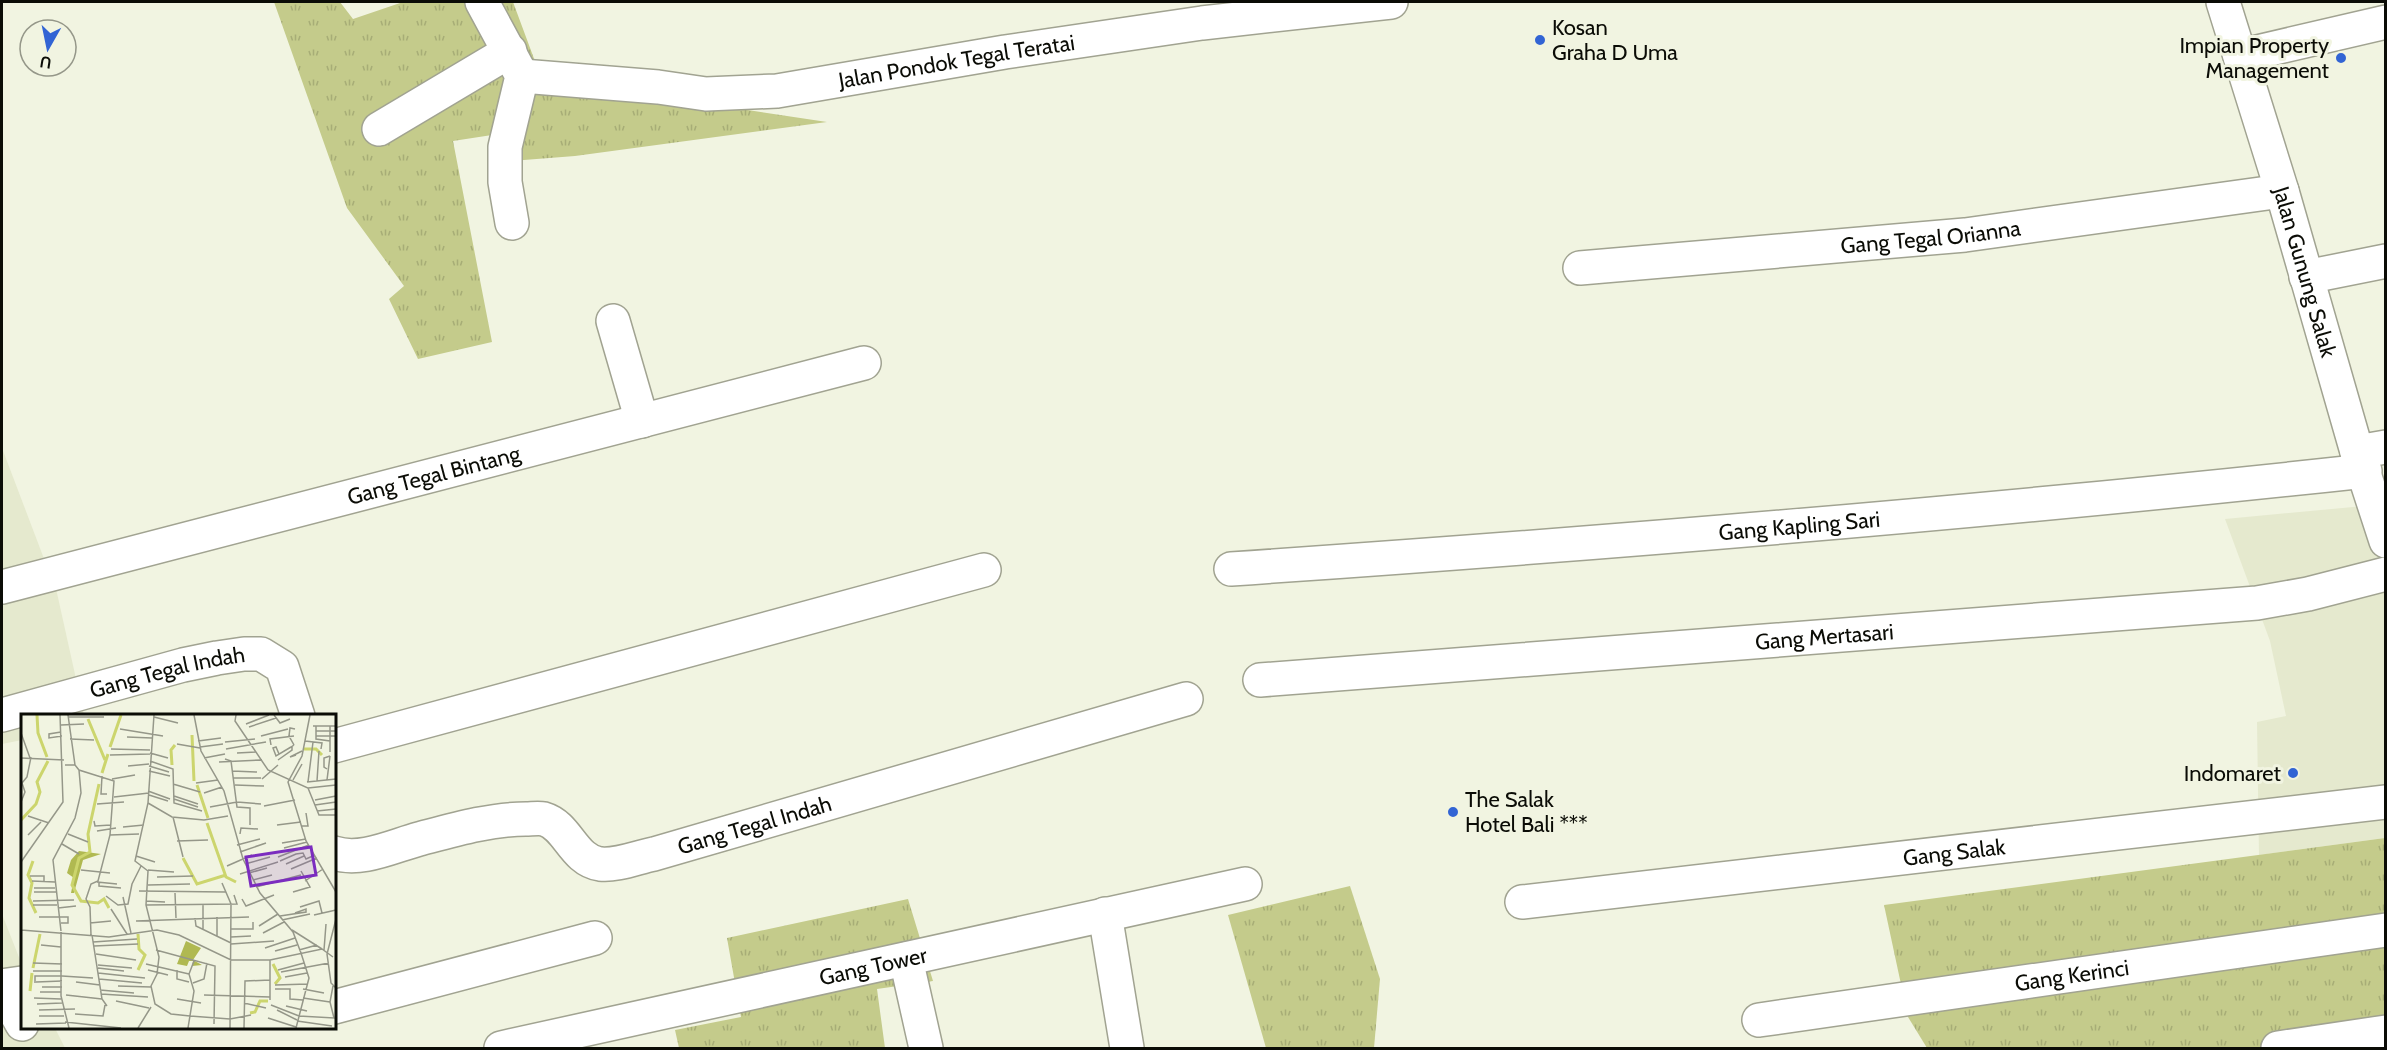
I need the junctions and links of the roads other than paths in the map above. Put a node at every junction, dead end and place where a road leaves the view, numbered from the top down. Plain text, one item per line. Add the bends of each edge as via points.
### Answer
1 (483, 2) edge
2 (1391, 2) edge
3 (2223, 2) edge
4 (2385, 22) edge
5 (2240, 56) junction
6 (516, 64) junction
7 (379, 129) dead end
8 (2282, 191) junction
9 (512, 223) dead end
10 (2385, 261) edge
11 (1580, 268) dead end
12 (2306, 277) junction
13 (613, 321) dead end
14 (864, 363) dead end
15 (642, 421) junction
16 (2369, 457) edge
17 (2385, 541) edge
18 (1231, 569) dead end
19 (984, 570) dead end
20 (2385, 574) edge
21 (2, 587) edge
22 (1260, 680) dead end
23 (1186, 699) dead end
24 (297, 714) edge
25 (2, 715) edge
26 (336, 745) edge
27 (2385, 802) edge
28 (336, 854) edge
29 (1245, 884) dead end
30 (1522, 902) dead end
31 (1105, 914) junction
32 (2385, 930) edge
33 (596, 938) dead end
34 (906, 959) junction
35 (21, 983) edge
36 (2, 987) edge
37 (336, 1006) edge
38 (1759, 1020) dead end
39 (21, 1021) edge
40 (26, 1029) edge
41 (2385, 1032) edge
42 (37, 1048) edge
43 (501, 1048) edge
44 (926, 1048) edge
45 (1127, 1048) edge
46 (2278, 1048) edge

1 - 6 street
2 - 6 street, Jalan Pondok Tegal Teratai via 1005,52 777,91 706,94
3 - 5 street, Jalan Gunung Salak
4 - 5 street
5 - 8 street, Jalan Gunung Salak
6 - 7 street
6 - 9 street via 505,147 505,182
8 - 11 street, Gang Tegal Orianna via 1965,235
8 - 12 street, Jalan Gunung Salak
10 - 12 street
12 - 16 street, Jalan Gunung Salak
13 - 15 street
14 - 15 street, Gang Tegal Bintang
15 - 21 street, Gang Tegal Bintang
16 - 17 street, Jalan Gunung Salak
16 - 18 street, Gang Kapling Sari via 2193,490 1624,542
19 - 26 street
20 - 22 street, Gang Mertasari via 2257,603
23 - 28 street, Gang Tegal Indah via 618,862 600,864 588,859 559,828 544,819 481,824 371,853
24 - 25 street, Gang Tegal Indah via 282,667 261,654 244,654 183,665
27 - 30 street, Gang Salak
29 - 31 street, Gang Tower
31 - 34 street, Gang Tower
31 - 45 street
32 - 38 street, Gang Kerinci
33 - 37 street
34 - 43 street, Gang Tower
34 - 44 street
35 - 36 street
36 - 39 street
40 - 42 street
41 - 46 street

